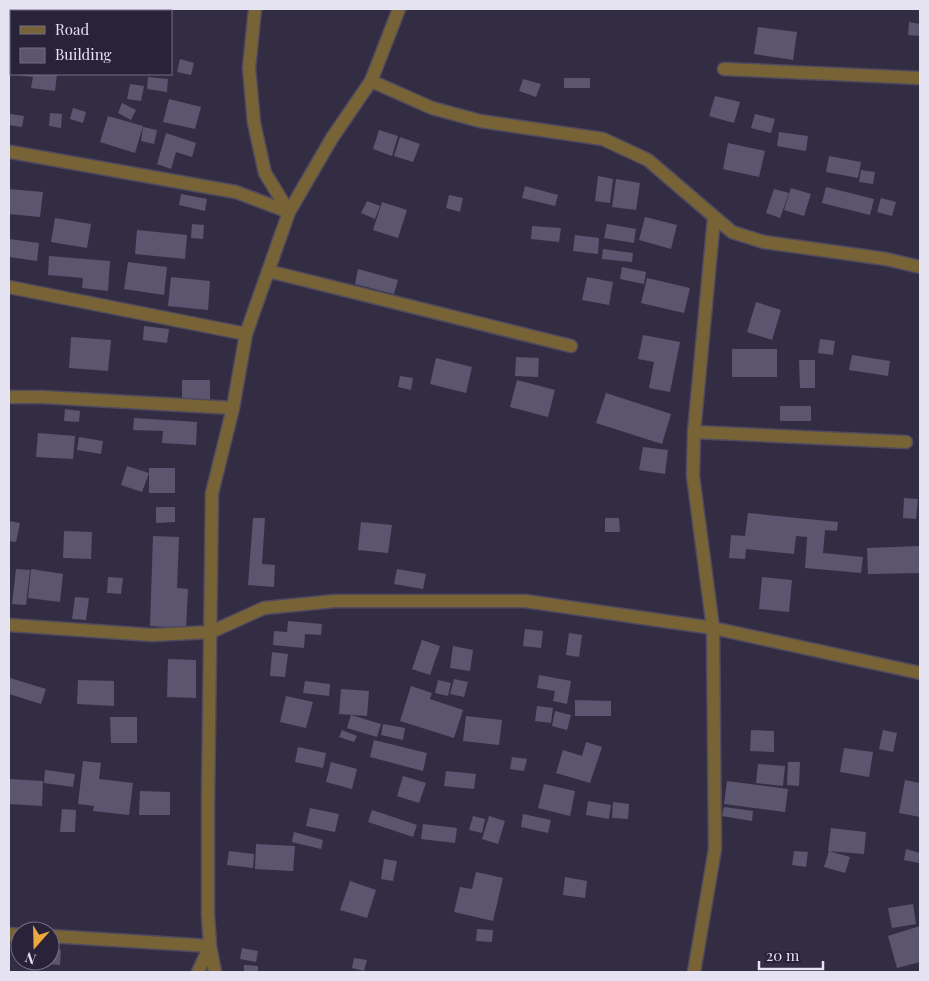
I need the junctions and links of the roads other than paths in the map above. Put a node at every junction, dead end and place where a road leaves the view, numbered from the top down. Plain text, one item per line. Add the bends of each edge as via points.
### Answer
1 (255, 9) edge
2 (398, 9) edge
3 (724, 69) dead end
4 (920, 78) edge
5 (371, 81) junction
6 (11, 152) dead end
7 (289, 212) junction
8 (714, 218) junction
9 (920, 267) edge
10 (268, 272) junction
11 (9, 287) edge
12 (246, 334) junction
13 (571, 346) dead end
14 (9, 397) edge
15 (233, 408) junction
16 (694, 432) junction
17 (906, 442) dead end
18 (9, 626) edge
19 (713, 628) junction
20 (211, 632) junction
21 (920, 673) edge
22 (60, 937) edge
23 (210, 946) junction
24 (198, 972) edge
25 (215, 972) edge
26 (694, 972) edge

1 - 7 street via 249,68 254,123 265,173
2 - 5 street
3 - 4 street
5 - 7 street via 332,138
5 - 8 street via 432,108 480,121 602,138 648,160
6 - 7 street via 236,192
7 - 10 street
8 - 9 street via 732,232 764,242 886,258
8 - 16 street
10 - 12 street
10 - 13 street
11 - 12 street
12 - 15 street
14 - 15 street
15 - 20 street via 212,493
16 - 17 street
16 - 19 street via 693,476
18 - 20 street via 152,635
19 - 20 street via 525,601 345,601 264,608
19 - 21 street
19 - 26 street via 715,848
20 - 23 street
22 - 23 street
23 - 24 street
23 - 25 street

